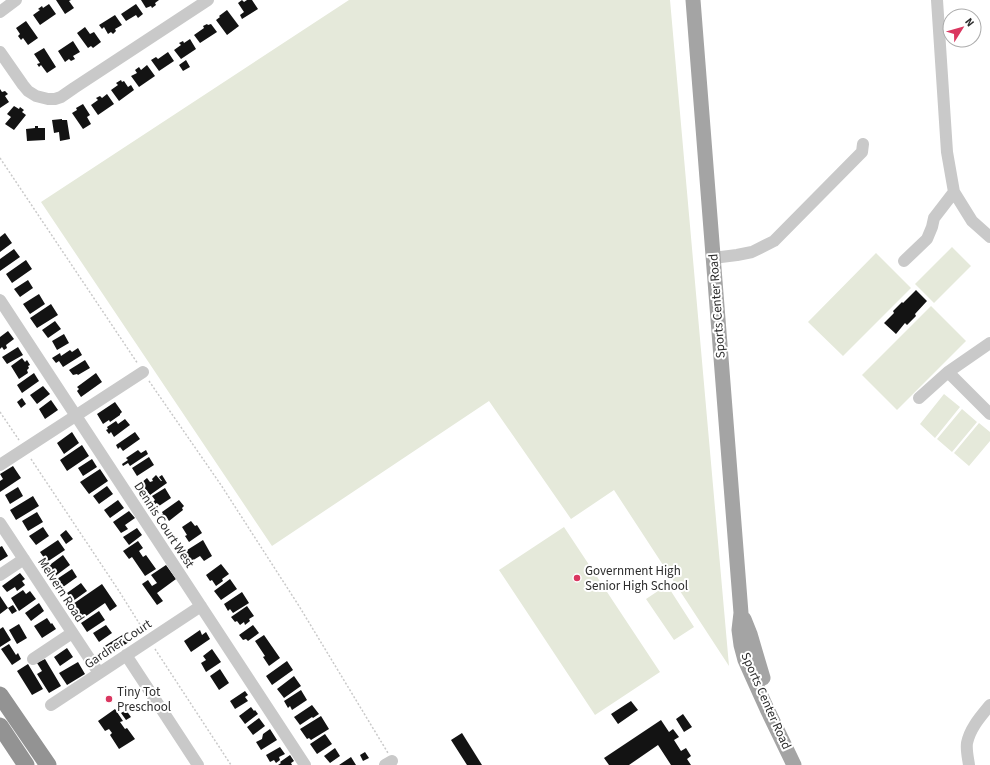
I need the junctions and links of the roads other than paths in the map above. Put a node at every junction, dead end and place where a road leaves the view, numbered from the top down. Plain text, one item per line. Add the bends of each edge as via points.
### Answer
1 (16, 0) edge
2 (208, 0) edge
3 (694, 0) edge
4 (937, 0) edge
5 (0, 12) edge
6 (0, 52) edge
7 (863, 144) dead end
8 (954, 192) junction
9 (990, 237) edge
10 (713, 258) junction
11 (904, 260) dead end
12 (0, 300) edge
13 (990, 343) edge
14 (143, 372) road end
15 (948, 372) junction
16 (919, 398) dead end
17 (990, 414) edge
18 (76, 416) junction
19 (0, 465) edge
20 (0, 523) edge
21 (24, 559) junction
22 (0, 575) edge
23 (201, 606) junction
24 (741, 613) junction
25 (72, 633) junction
26 (126, 655) junction
27 (33, 659) dead end
28 (99, 673) junction
29 (0, 695) edge
30 (51, 705) dead end
31 (990, 705) edge
32 (0, 726) edge
33 (7, 744) edge
34 (26, 765) edge
35 (48, 765) edge
36 (198, 765) edge
37 (305, 765) edge
38 (794, 765) edge
39 (804, 765) edge
40 (969, 765) edge

1 - 5 street
2 - 6 street via 55,99 41,98 28,91
3 - 10 main road, Sports Center Road
4 - 8 street via 947,152
7 - 10 street via 862,152 774,241 752,252
8 - 9 street via 972,221
8 - 11 street via 934,218 927,239
10 - 24 main road, Sports Center Road
12 - 18 street, Dennis Court West
13 - 15 street
14 - 18 street
15 - 16 street
15 - 17 street
18 - 19 street
18 - 23 street, Dennis Court West
20 - 21 street, Melvern Road
21 - 22 street
21 - 25 street, Melvern Road
23 - 26 street, Gardner Court
23 - 37 street, Dennis Court West
24 - 38 main road, Sports Center Road via 741,645 745,660
24 - 39 main road, Sports Center Road via 764,682 780,720
25 - 27 street
25 - 28 street, Melvern Road
26 - 28 street, Gardner Court
26 - 36 street
28 - 30 street, Gardner Court
29 - 35 highway
31 - 40 street via 970,734 967,744
32 - 33 highway
33 - 34 highway

